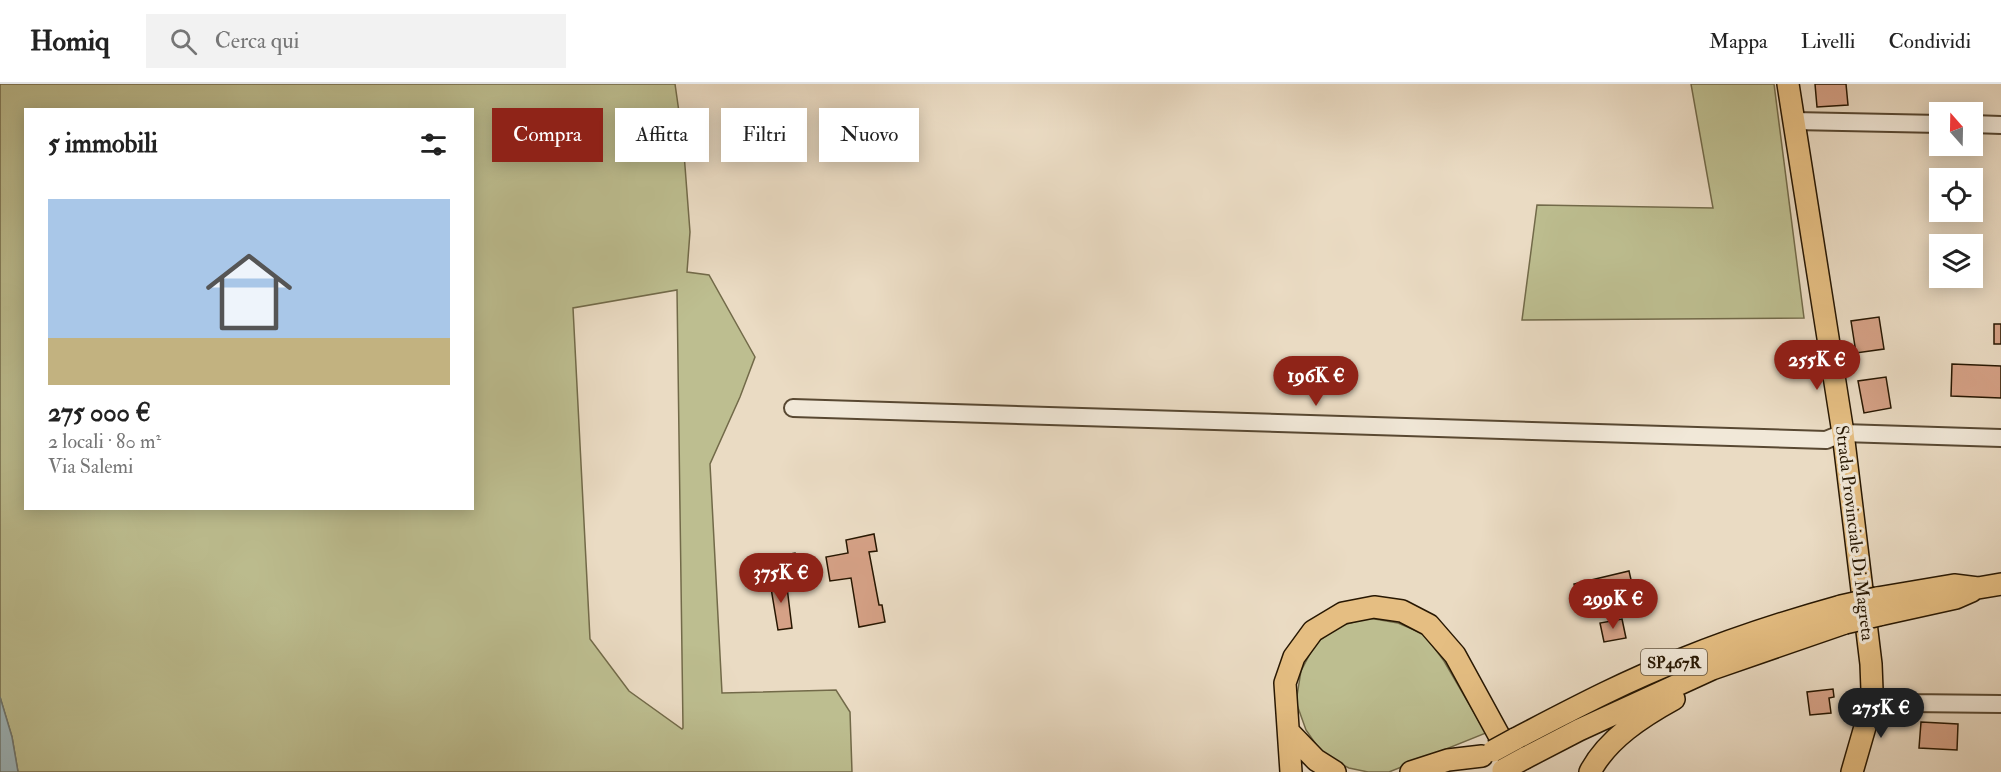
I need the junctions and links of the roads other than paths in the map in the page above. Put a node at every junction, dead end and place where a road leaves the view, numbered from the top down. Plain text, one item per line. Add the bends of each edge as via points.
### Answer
1 (1788, 84) edge
2 (1794, 121) junction
3 (1929, 124) edge
4 (1983, 124) edge
5 (2001, 125) edge
6 (793, 408) dead end
7 (1843, 433) junction
8 (2001, 438) edge
9 (2001, 584) edge
10 (1843, 614) junction
11 (1712, 669) junction
12 (1870, 698) junction
13 (2001, 704) edge
14 (1290, 733) junction
15 (1487, 754) junction
16 (1512, 768) edge
17 (1291, 772) edge
18 (1335, 772) edge
19 (1411, 772) edge
20 (1454, 772) edge
21 (1590, 772) edge
22 (1840, 772) edge
23 (1852, 772) edge

1 - 2 main road, Strada Provinciale Di Magreta
2 - 3 street
2 - 7 main road, Strada Provinciale Di Magreta
4 - 5 street
6 - 7 street via 1826,440
7 - 8 street
7 - 12 main road, Strada Provinciale Di Magreta via 1871,664
9 - 10 main road, SP467R, bridge via 1978,588 1954,585
10 - 11 main road, SP467R
10 - 15 main road, SP467R, bridge via 1789,621 1679,660
11 - 16 main road, SP467R via 1579,730
11 - 21 main road via 1692,689 1629,728
12 - 13 street via 1908,703
12 - 22 main road
12 - 23 main road
14 - 16 main road via 1285,683 1294,657 1313,632 1343,613 1374,607 1402,611 1429,625 1455,655
14 - 17 main road
14 - 18 main road via 1316,760
15 - 19 main road via 1448,759
15 - 20 main road, SP467R

